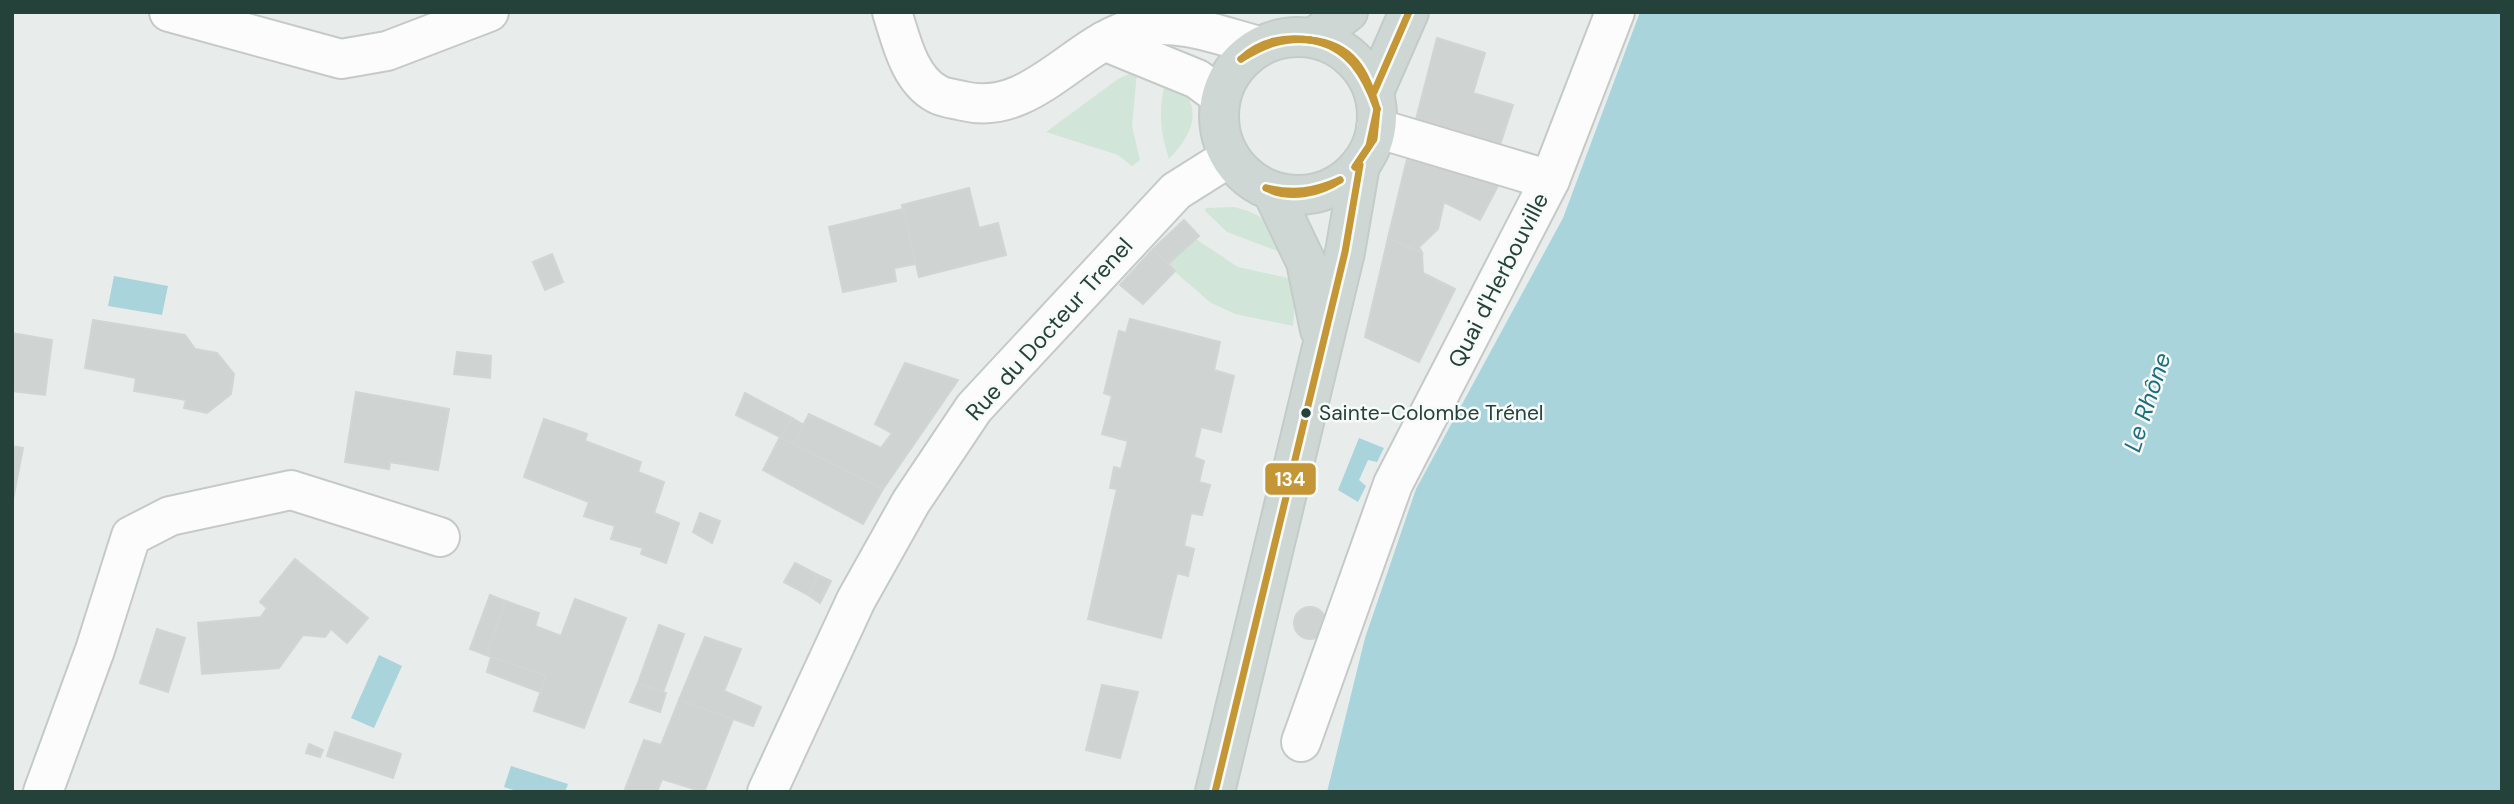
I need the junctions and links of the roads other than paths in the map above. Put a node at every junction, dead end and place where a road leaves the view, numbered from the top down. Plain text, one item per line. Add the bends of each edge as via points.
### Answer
1 (169, 12) edge
2 (489, 12) edge
3 (892, 12) edge
4 (1348, 12) edge
5 (1409, 12) edge
6 (1615, 12) edge
7 (1313, 38) junction
8 (1104, 41) junction
9 (1259, 46) junction
10 (1220, 96) junction
11 (1375, 110) junction
12 (1230, 157) junction
13 (1360, 165) junction
14 (1550, 180) junction
15 (1272, 191) junction
16 (1322, 340) junction
17 (440, 537) dead end
18 (1301, 742) dead end
19 (43, 792) edge
20 (768, 792) edge
21 (1215, 792) edge

1 - 2 street via 341,59 387,51
3 - 8 street via 918,76 937,94 969,102 1005,102 1023,95
4 - 7 main road
5 - 11 main road
6 - 14 street, Quai d'Herbouville
7 - 9 main road via 1285,37
7 - 11 main road via 1350,56 1364,73
8 - 9 street via 1139,27 1178,25
8 - 10 street via 1198,79
9 - 10 main road via 1234,67
10 - 12 main road via 1219,130
11 - 13 main road via 1371,147
11 - 14 street
12 - 15 main road via 1255,183
12 - 20 street, Rue du Docteur Trenel via 1176,191 974,408 911,502 856,600
13 - 15 main road via 1342,182 1320,192
13 - 16 main road via 1345,252
14 - 18 street, Quai d'Herbouville via 1393,484
15 - 16 main road via 1306,262
16 - 21 main road
17 - 19 street via 291,490 170,516 131,536

